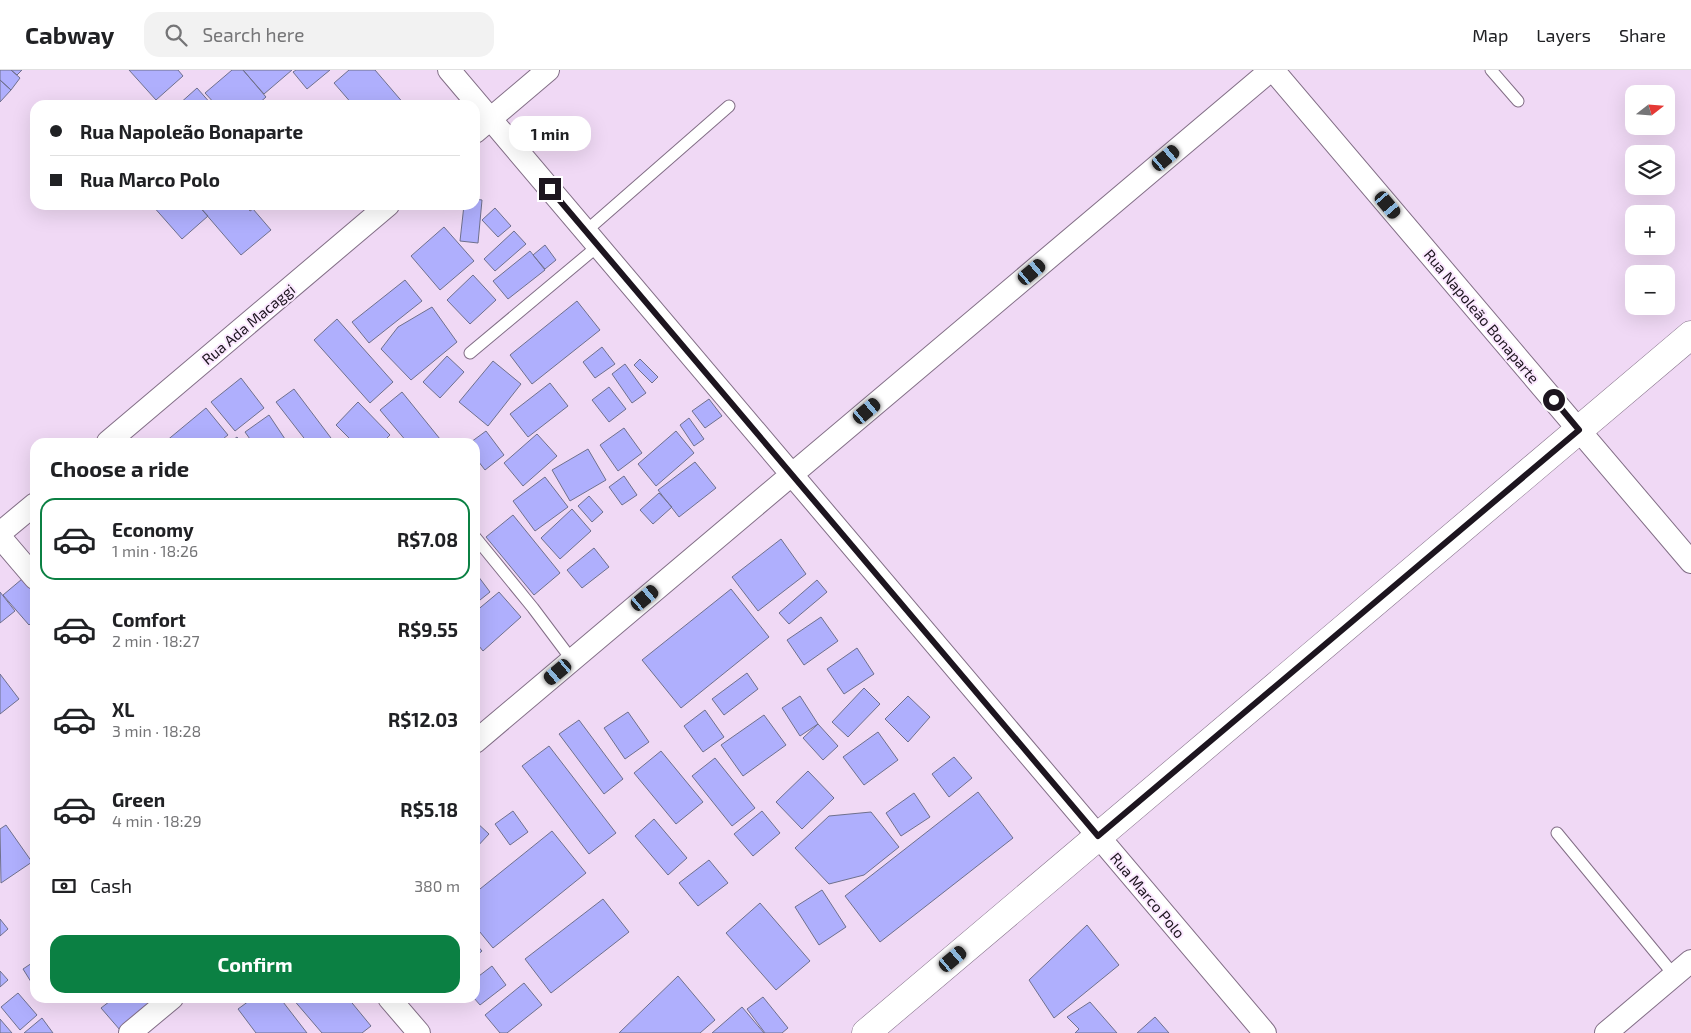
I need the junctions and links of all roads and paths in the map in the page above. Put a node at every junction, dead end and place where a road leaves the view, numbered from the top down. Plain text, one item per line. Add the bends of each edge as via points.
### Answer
1 (449, 70) edge
2 (548, 70) edge
3 (1272, 70) edge
4 (1491, 70) edge
5 (468, 100) edge
6 (1518, 100) dead end
7 (729, 106) dead end
8 (483, 125) edge
9 (382, 210) edge
10 (592, 239) junction
11 (1691, 335) edge
12 (470, 353) dead end
13 (1579, 430) junction
14 (113, 438) edge
15 (792, 474) junction
16 (30, 508) edge
17 (0, 535) edge
18 (480, 543) edge
19 (1691, 562) edge
20 (30, 572) edge
21 (572, 660) junction
22 (480, 738) edge
23 (1557, 833) dead end
24 (1098, 836) junction
25 (1683, 968) edge
26 (166, 1003) edge
27 (393, 1003) edge
28 (130, 1033) edge
29 (419, 1033) edge
30 (866, 1033) edge
31 (1265, 1033) edge
32 (1606, 1033) edge

1 - 5 street, Rua Marco Polo
2 - 8 street
3 - 13 street, Rua Napoleão Bonaparte
3 - 15 street
4 - 6 lane
7 - 10 lane
8 - 10 street, Rua Marco Polo
9 - 14 street, Rua Ada Macaggi
10 - 12 lane
10 - 15 street, Rua Marco Polo
11 - 13 street
13 - 19 street, Rua Napoleão Bonaparte
13 - 24 street
15 - 21 street
15 - 24 street, Rua Marco Polo
16 - 17 street
17 - 20 street
18 - 21 lane
21 - 22 street
23 - 25 lane
24 - 30 street
24 - 31 street, Rua Marco Polo
25 - 32 street
26 - 28 street
27 - 29 street

